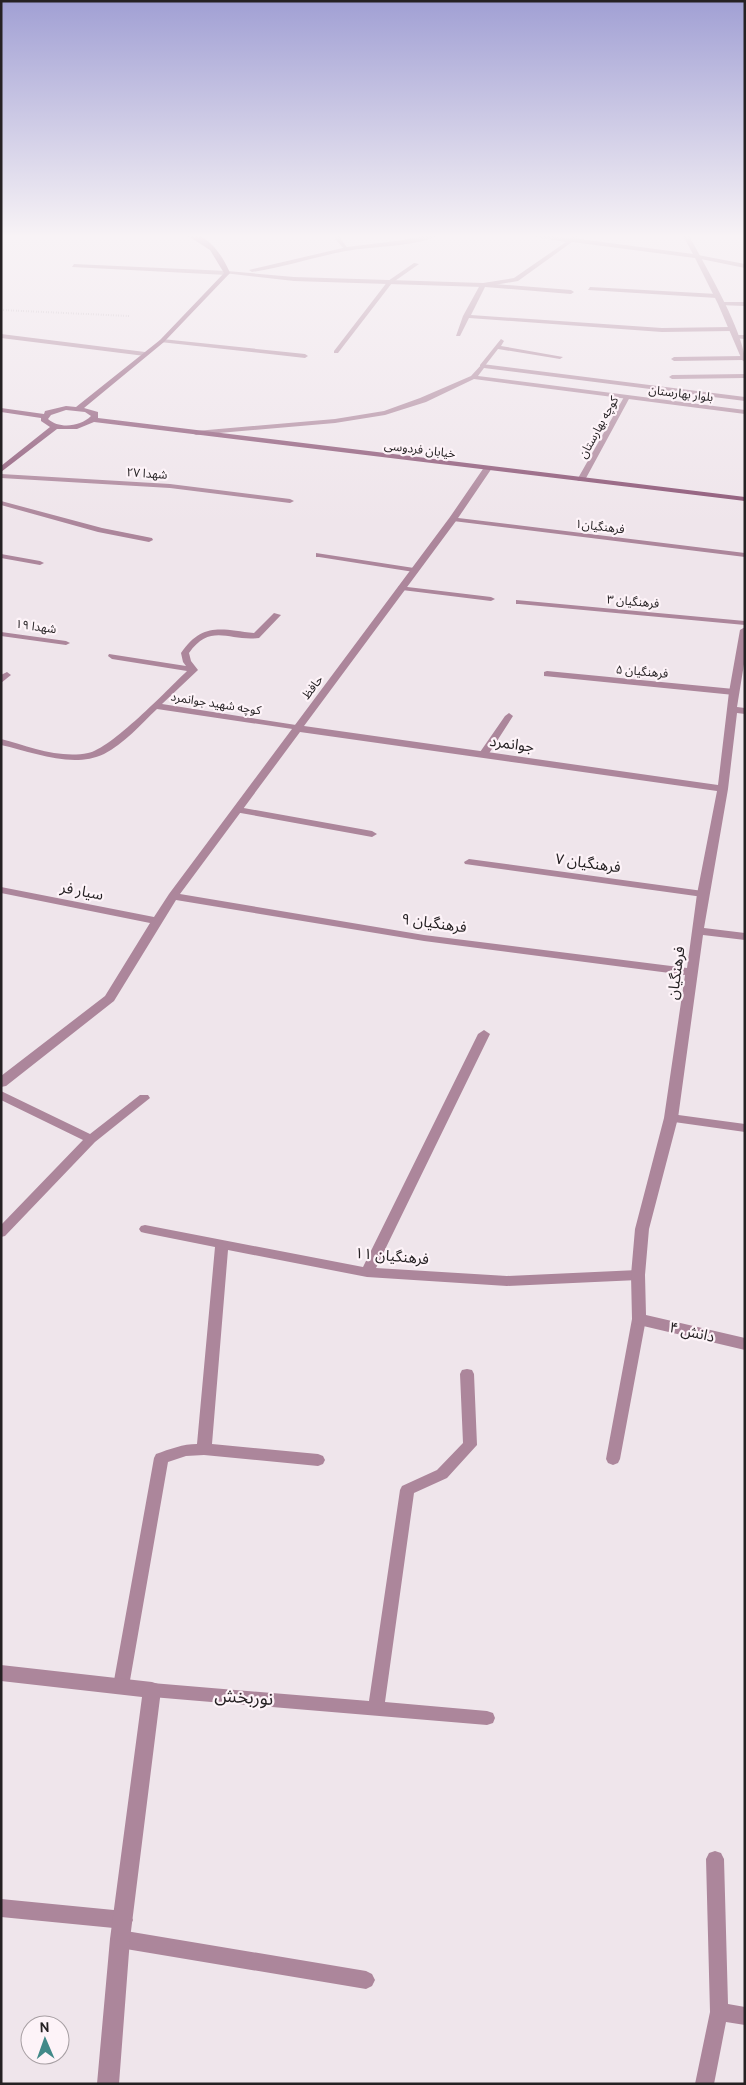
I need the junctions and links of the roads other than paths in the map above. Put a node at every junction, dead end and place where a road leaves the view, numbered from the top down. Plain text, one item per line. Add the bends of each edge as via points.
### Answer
1 (171, 331) edge
2 (352, 331) edge
3 (460, 331) edge
4 (732, 331) edge
5 (458, 335) dead end
6 (1, 336) edge
7 (735, 337) junction
8 (745, 337) edge
9 (502, 340) dead end
10 (162, 341) junction
11 (497, 347) junction
12 (336, 352) dead end
13 (145, 354) junction
14 (305, 356) dead end
15 (560, 357) dead end
16 (674, 359) dead end
17 (744, 359) edge
18 (482, 366) junction
19 (745, 376) edge
20 (473, 377) junction
21 (672, 377) dead end
22 (623, 384) junction
23 (627, 397) junction
24 (745, 399) edge
25 (79, 408) junction
26 (1, 410) edge
27 (745, 412) edge
28 (45, 416) junction
29 (93, 420) junction
30 (56, 426) junction
31 (196, 433) junction
32 (488, 468) junction
33 (1, 470) edge
34 (1, 476) edge
35 (581, 480) junction
36 (745, 499) edge
37 (290, 501) dead end
38 (1, 503) edge
39 (453, 519) junction
40 (149, 540) dead end
41 (319, 555) dead end
42 (745, 555) edge
43 (1, 556) edge
44 (40, 563) dead end
45 (414, 570) junction
46 (402, 588) junction
47 (492, 599) dead end
48 (519, 602) dead end
49 (277, 615) dead end
50 (745, 623) edge
51 (745, 630) edge
52 (1, 634) edge
53 (66, 643) dead end
54 (112, 656) dead end
55 (194, 670) junction
56 (548, 674) dead end
57 (734, 692) junction
58 (155, 706) junction
59 (732, 709) junction
60 (745, 711) edge
61 (509, 716) dead end
62 (296, 728) junction
63 (1, 742) edge
64 (483, 755) junction
65 (723, 789) junction
66 (238, 810) junction
67 (372, 834) dead end
68 (469, 862) dead end
69 (1, 890) edge
70 (703, 894) junction
71 (173, 896) junction
72 (156, 921) junction
73 (699, 932) junction
74 (745, 937) edge
75 (692, 972) junction
76 (484, 1034) dead end
77 (1, 1083) edge
78 (1, 1095) edge
79 (144, 1098) dead end
80 (671, 1118) junction
81 (745, 1128) edge
82 (91, 1139) junction
83 (145, 1229) dead end
84 (1, 1233) edge
85 (222, 1244) junction
86 (368, 1272) junction
87 (638, 1275) junction
88 (639, 1319) junction
89 (745, 1344) edge
90 (467, 1374) dead end
91 (204, 1449) junction
92 (613, 1459) dead end
93 (318, 1460) dead end
94 (1, 1673) edge
95 (121, 1686) junction
96 (152, 1690) junction
97 (376, 1708) junction
98 (487, 1718) dead end
99 (715, 1859) dead end
100 (1, 1908) edge
101 (124, 1920) junction
102 (120, 1939) junction
103 (366, 1980) dead end
104 (718, 2012) junction
105 (745, 2016) edge
106 (108, 2084) edge
107 (704, 2084) edge

1 - 10 main road
2 - 12 lane
3 - 5 lane
4 - 7 street
6 - 13 lane
7 - 8 lane
7 - 17 street
9 - 11 lane
10 - 13 main road
10 - 14 lane
11 - 15 lane
11 - 18 lane
13 - 25 main road
16 - 17 lane
18 - 20 street
18 - 22 street, بلوار بهارستان
19 - 21 lane
20 - 23 street, بلوار بهارستان
20 - 31 street via 385,413 334,421
22 - 23 street, کوچه بهارستان
22 - 24 street, بلوار بهارستان
23 - 27 street, بلوار بهارستان
23 - 35 lane, کوچه بهارستان
25 - 28 main road via 59,409
25 - 29 main road via 92,412
26 - 28 main road
28 - 30 main road via 46,422
29 - 30 main road via 73,426
29 - 31 main road, خیابان فردوسی
30 - 33 main road
31 - 32 main road, خیابان فردوسی
32 - 35 main road, خیابان فردوسی
32 - 39 street, حافظ
34 - 37 lane, ۲۷ شهدا via 170,486
35 - 36 main road, خیابان فردوسی
38 - 40 lane
39 - 42 lane, فرهنگیان۱
39 - 45 street, حافظ
41 - 45 lane
43 - 44 lane
45 - 46 street, حافظ
46 - 47 lane
46 - 62 street, حافظ
48 - 50 lane, فرهنگیان ۳
49 - 55 lane via 256,636 212,631 197,637 185,653
51 - 57 street, فرهنگیان
52 - 53 lane, شهدا ۱۹
54 - 55 lane
55 - 58 lane
56 - 57 lane, فرهنگیان ۵
57 - 59 street, فرهنگیان
58 - 62 lane, کوچه شهید جوانمرد
58 - 63 lane, کوچه شهید جوانمرد via 101,752 87,758 65,757
59 - 60 street
59 - 65 street, فرهنگیان
61 - 64 lane
62 - 64 street, جوانمرد
62 - 66 street, حافظ
64 - 65 street, جوانمرد
65 - 70 street, فرهنگیان
66 - 67 lane
66 - 71 street, حافظ
68 - 70 lane, فرهنگیان ۷
69 - 72 street, سیار فر
70 - 73 street, فرهنگیان
71 - 72 street, حافظ
71 - 75 street, فرهنگیان ۹ via 424,938
72 - 77 street, حافظ via 110,998
73 - 74 street
73 - 75 street, فرهنگیان
75 - 80 street, فرهنگیان
76 - 86 lane
78 - 82 lane
79 - 82 lane
80 - 81 lane
80 - 87 street, فرهنگیان via 642,1229
82 - 84 lane
83 - 85 lane, فرهنگیان ۱۱
85 - 86 lane, فرهنگیان ۱۱
85 - 91 lane
86 - 87 lane, فرهنگیان ۱۱ via 507,1280
87 - 88 street, فرهنگیان
88 - 89 street, دانش ۴
88 - 92 lane
90 - 97 lane via 470,1445 442,1474 408,1490
91 - 93 lane
91 - 95 lane via 186,1450 161,1458
94 - 95 street, نوربخش
95 - 96 street, نوربخش
96 - 97 lane, نوربخش
96 - 101 street
97 - 98 lane, نوربخش
99 - 104 lane
100 - 101 lane
101 - 102 street
102 - 103 lane
102 - 106 street
104 - 105 lane
104 - 107 lane

